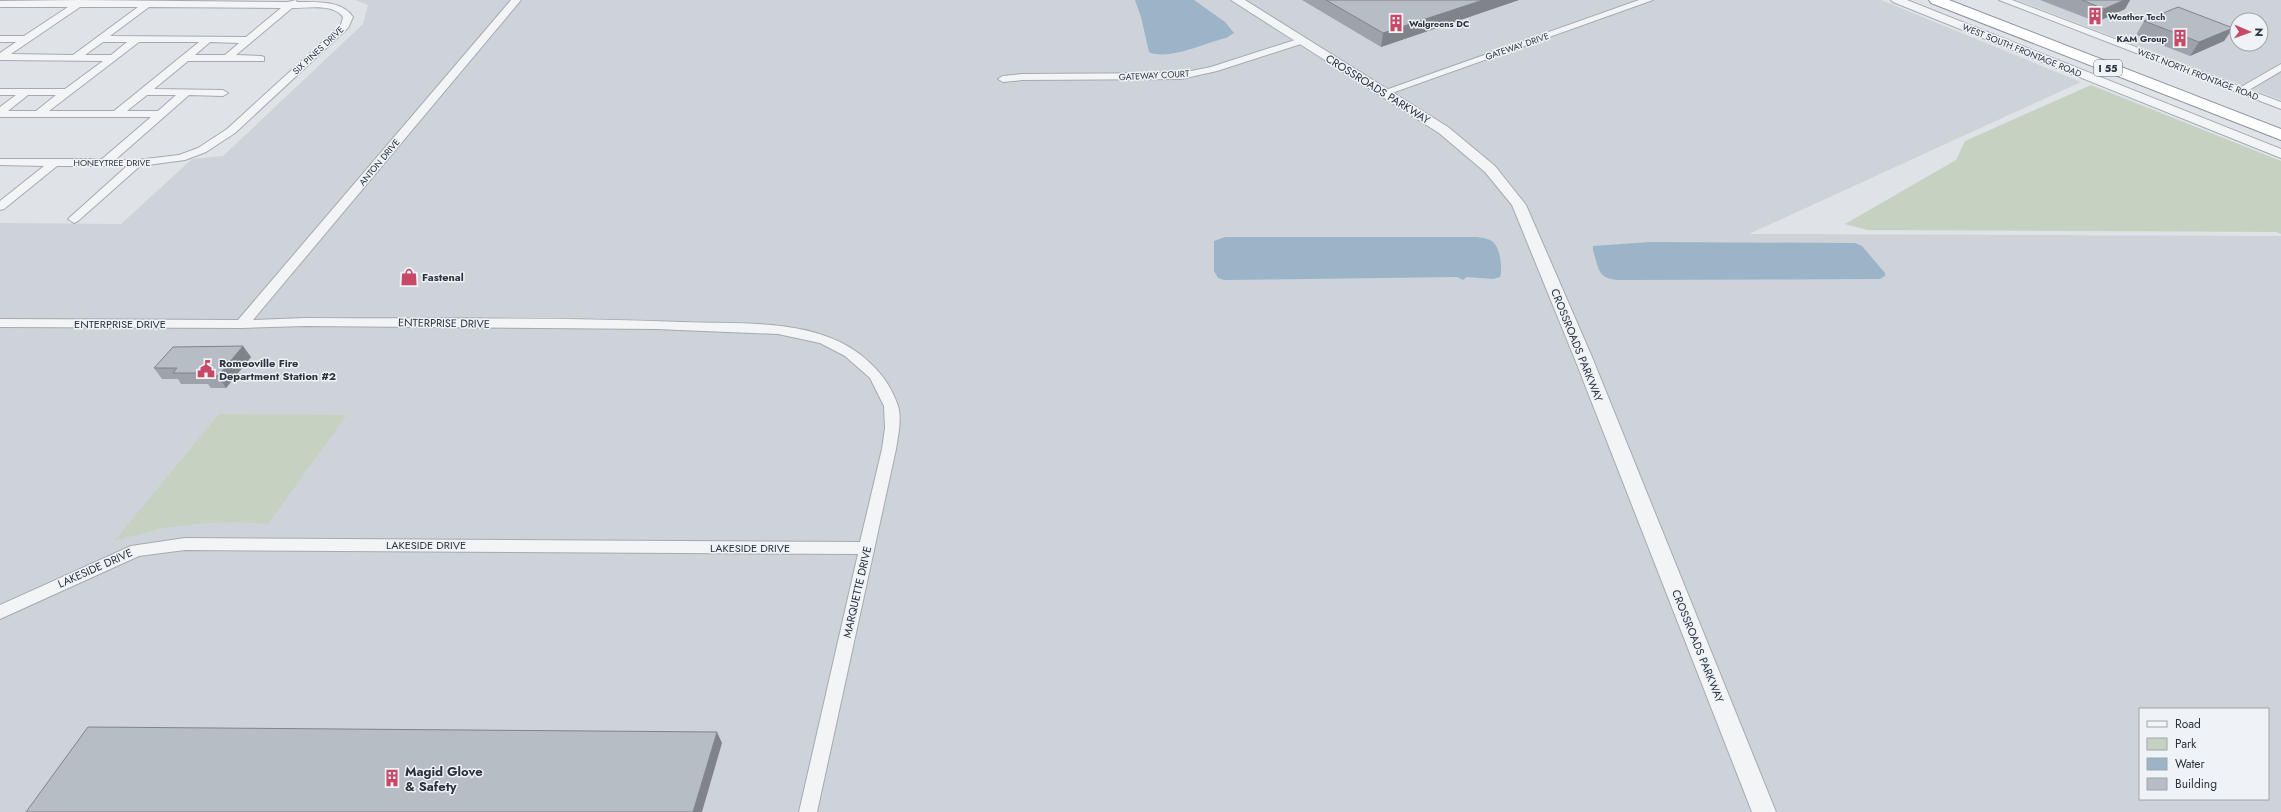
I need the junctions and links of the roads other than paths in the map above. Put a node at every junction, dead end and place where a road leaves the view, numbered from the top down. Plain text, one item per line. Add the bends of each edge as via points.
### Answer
1 (516, 0) edge
2 (1236, 0) edge
3 (1648, 0) edge
4 (1897, 0) edge
5 (1936, 0) edge
6 (1964, 0) edge
7 (2004, 0) edge
8 (82, 2) edge
9 (150, 2) edge
10 (292, 2) edge
11 (0, 4) edge
12 (0, 39) edge
13 (27, 39) junction
14 (100, 39) junction
15 (137, 39) junction
16 (208, 39) junction
17 (248, 40) junction
18 (1301, 41) junction
19 (1, 57) edge
20 (75, 58) junction
21 (113, 58) junction
22 (186, 58) junction
23 (227, 58) junction
24 (261, 59) dead end
25 (2281, 67) edge
26 (290, 76) joint
27 (1003, 80) dead end
28 (2243, 90) junction
29 (0, 92) edge
30 (26, 92) junction
31 (67, 92) junction
32 (144, 92) junction
33 (186, 92) junction
34 (1385, 92) junction
35 (223, 93) dead end
36 (2281, 106) edge
37 (0, 113) edge
38 (38, 114) junction
39 (117, 114) junction
40 (162, 114) junction
41 (2281, 124) edge
42 (2281, 135) edge
43 (2281, 154) edge
44 (0, 162) edge
45 (55, 162) junction
46 (106, 162) junction
47 (137, 163) junction
48 (0, 207) edge
49 (74, 219) dead end
50 (0, 323) edge
51 (242, 324) junction
52 (875, 375) joint
53 (867, 548) junction
54 (0, 612) edge
55 (808, 812) edge
56 (1764, 812) edge

1 - 51 street, ANTON DRIVE
2 - 18 street, CROSSROADS PARKWAY
3 - 34 street, GATEWAY DRIVE
4 - 43 street, WEST SOUTH FRONTAGE ROAD
5 - 42 highway, I 55
6 - 41 highway, I 55
7 - 28 street, WEST NORTH FRONTAGE ROAD
8 - 9 street, SIX PINES DRIVE
8 - 11 street, SIX PINES DRIVE
8 - 13 street
9 - 10 street, SIX PINES DRIVE
9 - 14 street
10 - 17 street
10 - 26 street, SIX PINES DRIVE via 338,8 346,12 348,17 345,26
12 - 13 street
13 - 19 street
14 - 15 street
14 - 20 street
15 - 16 street
15 - 21 street
16 - 17 street
16 - 22 street
17 - 23 street
18 - 27 street, GATEWAY COURT via 1213,69 1181,76 1022,77
18 - 34 street, CROSSROADS PARKWAY
19 - 20 street
20 - 21 street
21 - 31 street
22 - 23 street
22 - 32 street
23 - 24 street
25 - 28 street
26 - 47 street, HONEYTREE DRIVE via 218,142 181,158
28 - 36 street, WEST NORTH FRONTAGE ROAD
29 - 30 street
30 - 31 street
30 - 37 street
31 - 38 street
32 - 33 street
32 - 39 street
33 - 35 street
33 - 40 street
34 - 56 street, CROSSROADS PARKWAY via 1461,142 1504,183 1519,205 1583,357
37 - 38 street
38 - 39 street
39 - 40 street
40 - 46 street
44 - 45 street, HONEYTREE DRIVE
45 - 46 street, HONEYTREE DRIVE
45 - 48 street
46 - 47 street, HONEYTREE DRIVE
47 - 49 street
50 - 51 street, ENTERPRISE DRIVE
51 - 52 street, ENTERPRISE DRIVE via 656,324 778,330 824,340 850,353
52 - 53 street, MARQUETTE DRIVE via 891,406 892,428
53 - 54 street, LAKESIDE DRIVE via 185,544 137,550
53 - 55 street, MARQUETTE DRIVE

